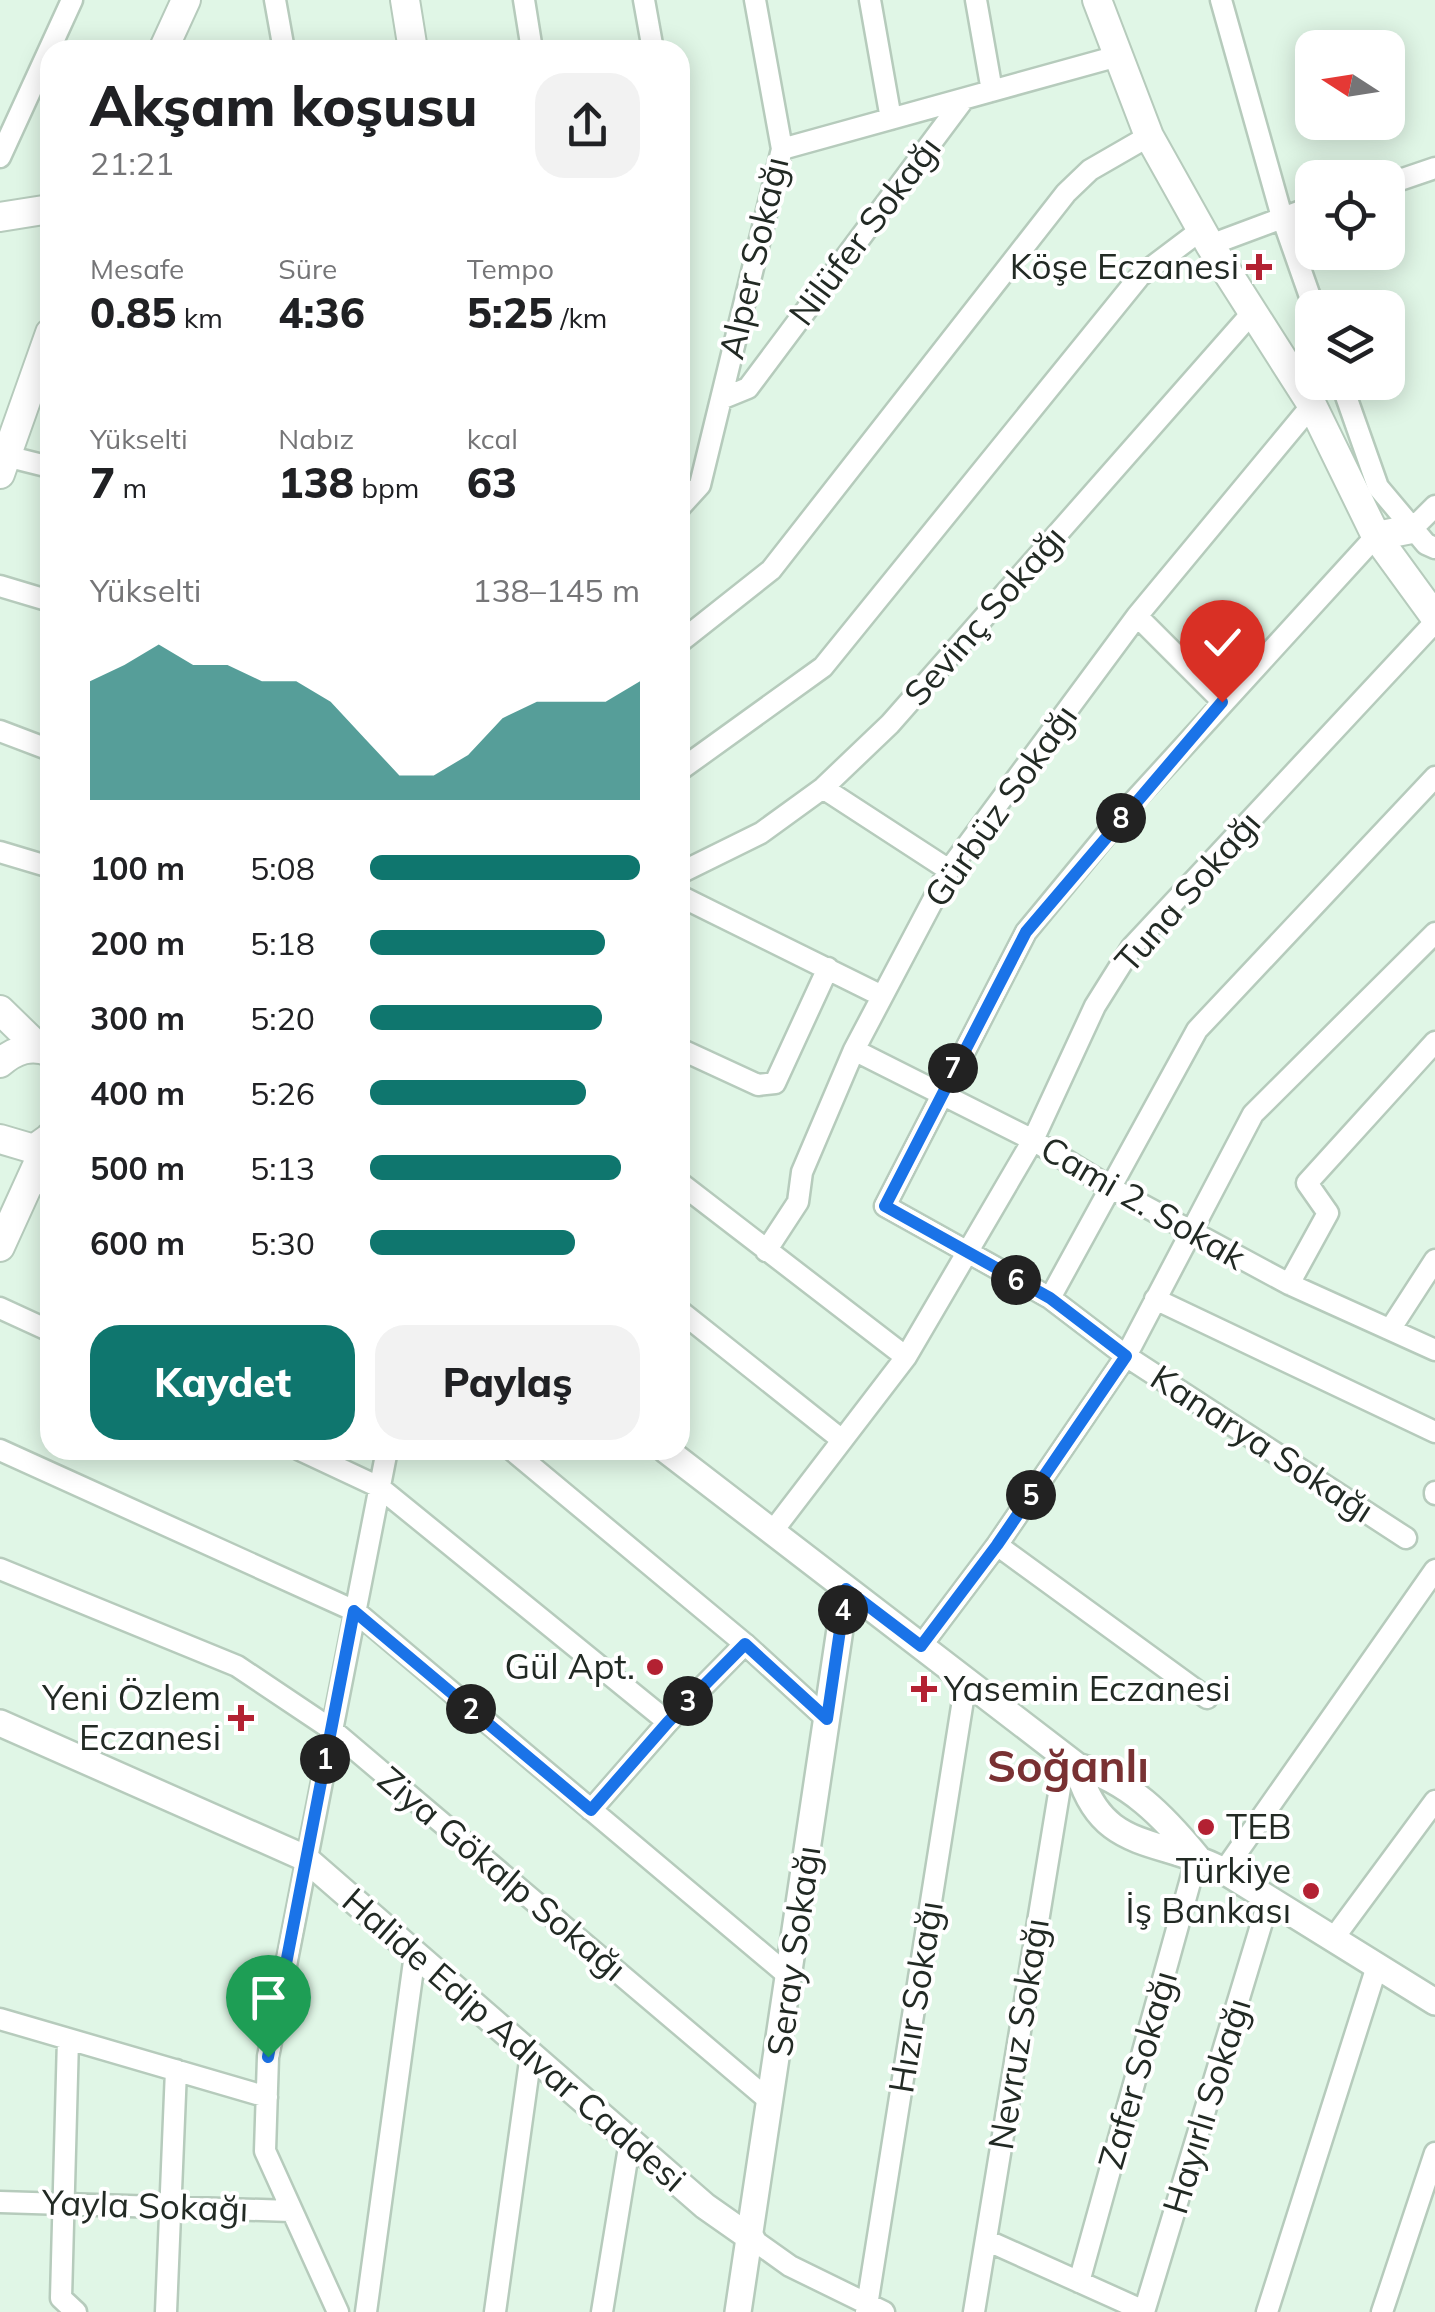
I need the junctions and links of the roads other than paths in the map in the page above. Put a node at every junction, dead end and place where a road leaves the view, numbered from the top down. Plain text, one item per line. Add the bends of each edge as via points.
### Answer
1 (72, 0) edge
2 (186, 0) edge
3 (275, 0) edge
4 (405, 0) edge
5 (524, 0) edge
6 (644, 0) edge
7 (755, 0) edge
8 (870, 0) edge
9 (976, 0) edge
10 (1096, 0) edge
11 (1221, 0) edge
12 (54, 40) edge
13 (168, 40) edge
14 (282, 40) edge
15 (412, 40) edge
16 (530, 40) edge
17 (651, 40) edge
18 (1118, 56) junction
19 (40, 70) edge
20 (992, 91) junction
21 (964, 99) junction
22 (890, 120) junction
23 (1149, 136) junction
24 (782, 150) junction
25 (0, 157) edge
26 (1435, 168) edge
27 (1405, 178) edge
28 (40, 211) edge
29 (1295, 213) edge
30 (1282, 217) junction
31 (0, 218) edge
32 (1205, 238) junction
33 (1308, 290) edge
34 (1252, 314) junction
35 (40, 363) edge
36 (721, 399) junction
37 (1347, 400) edge
38 (1312, 406) junction
39 (3, 465) edge
40 (40, 467) edge
41 (690, 495) edge
42 (1435, 506) edge
43 (1412, 529) junction
44 (1376, 536) junction
45 (1435, 548) edge
46 (0, 586) edge
47 (40, 598) edge
48 (1137, 616) junction
49 (1435, 620) edge
50 (690, 634) edge
51 (1222, 702) junction
52 (0, 731) edge
53 (40, 746) edge
54 (690, 763) edge
55 (1435, 777) edge
56 (823, 788) junction
57 (0, 852) edge
58 (40, 864) edge
59 (690, 868) edge
60 (949, 870) junction
61 (690, 901) edge
62 (1435, 933) edge
63 (828, 968) junction
64 (882, 996) junction
65 (0, 1010) edge
66 (1435, 1042) edge
67 (40, 1046) edge
68 (40, 1050) edge
69 (854, 1050) junction
70 (690, 1054) edge
71 (0, 1063) edge
72 (940, 1092) junction
73 (0, 1139) edge
74 (1033, 1140) junction
75 (40, 1145) edge
76 (40, 1184) edge
77 (1111, 1188) junction
78 (690, 1191) edge
79 (1189, 1232) junction
80 (0, 1246) edge
81 (766, 1252) junction
82 (968, 1253) junction
83 (1435, 1260) edge
84 (1289, 1284) junction
85 (1050, 1298) junction
86 (1155, 1300) junction
87 (0, 1308) edge
88 (690, 1320) edge
89 (40, 1327) edge
90 (1390, 1328) junction
91 (1435, 1350) edge
92 (1126, 1356) junction
93 (906, 1357) junction
94 (1435, 1432) edge
95 (842, 1440) junction
96 (0, 1450) edge
97 (321, 1460) edge
98 (385, 1460) edge
99 (524, 1460) edge
100 (679, 1460) edge
101 (379, 1488) junction
102 (772, 1532) junction
103 (1406, 1538) dead end
104 (997, 1545) junction
105 (0, 1569) edge
106 (1435, 1570) edge
107 (846, 1589) junction
108 (354, 1611) junction
109 (745, 1644) junction
110 (921, 1646) junction
111 (966, 1681) junction
112 (1206, 1698) dead end
113 (827, 1719) junction
114 (668, 1722) junction
115 (0, 1723) edge
116 (331, 1729) junction
117 (1071, 1761) junction
118 (1435, 1800) edge
119 (591, 1810) junction
120 (1197, 1857) junction
121 (305, 1858) junction
122 (1224, 1871) junction
123 (1270, 1899) junction
124 (1334, 1939) junction
125 (415, 1954) junction
126 (1376, 1966) junction
127 (790, 1978) junction
128 (1434, 1998) edge
129 (0, 2019) edge
130 (68, 2039) junction
131 (530, 2054) junction
132 (176, 2070) junction
133 (267, 2096) junction
134 (772, 2102) junction
135 (630, 2141) junction
136 (1435, 2153) edge
137 (0, 2202) edge
138 (62, 2204) junction
139 (170, 2207) junction
140 (290, 2211) junction
141 (752, 2239) junction
142 (986, 2240) junction
143 (1079, 2282) junction
144 (872, 2309) edge
145 (76, 2312) edge
146 (166, 2312) edge
147 (338, 2312) edge
148 (366, 2312) edge
149 (494, 2312) edge
150 (602, 2312) edge
151 (738, 2312) edge
152 (974, 2312) edge
153 (1144, 2312) edge
154 (1267, 2312) edge
155 (1382, 2312) edge

1 - 12 street
2 - 13 main road
3 - 14 street
4 - 15 main road
5 - 16 street
6 - 17 street
7 - 24 street, Alper Sokağı
8 - 22 street
9 - 20 street
10 - 18 main road
11 - 30 street
18 - 20 street
18 - 23 main road
19 - 25 street
20 - 21 street
21 - 22 street
21 - 36 street, Nilüfer Sokağı via 748,388
22 - 24 street
23 - 32 main road
23 - 50 street via 1090,170 1066,193 771,570
24 - 36 street, Alper Sokağı
26 - 27 street
28 - 31 main road
29 - 30 street
30 - 32 street
30 - 33 street
32 - 34 main road
32 - 54 street via 1140,276 822,668
34 - 38 main road
34 - 56 street, Sevinç Sokağı via 890,724
35 - 39 main road
36 - 41 street, Alper Sokağı via 700,484
37 - 43 street via 1378,487
38 - 44 main road
38 - 48 street, Gürbüz Sokağı
39 - 40 street
42 - 43 street
43 - 44 main road
43 - 45 street
44 - 49 main road
44 - 51 street
46 - 47 street
48 - 51 street
48 - 60 street, Gürbüz Sokağı
49 - 74 street, Tuna Sokağı via 1132,947 1095,1006
51 - 72 street via 1026,932
52 - 53 street
55 - 77 street via 1197,1030
56 - 59 street, Sevinç Sokağı via 760,833
56 - 60 street
57 - 58 street
60 - 64 street, Gürbüz Sokağı
61 - 63 street
62 - 79 street via 1253,1114
63 - 64 street
63 - 70 street via 775,1083 758,1086
64 - 69 street, Gürbüz Sokağı
65 - 67 main road
66 - 84 street via 1307,1183 1328,1213
68 - 71 main road via 14,1051
69 - 72 street, Cami 2. Sokak
69 - 81 street, Gürbüz Sokağı via 802,1172 798,1202
72 - 74 street, Cami 2. Sokak
72 - 82 street, Kanarya Sokağı via 885,1206
73 - 75 main road via 34,1149
74 - 77 street, Cami 2. Sokak
74 - 82 street, Tuna Sokağı
76 - 80 main road
77 - 79 street, Cami 2. Sokak
77 - 85 street
78 - 81 street
79 - 84 street, Cami 2. Sokak
79 - 86 street
81 - 93 street
82 - 85 street, Kanarya Sokağı
82 - 93 street, Tuna Sokağı
83 - 90 street
84 - 90 street, Cami 2. Sokak
85 - 92 street, Kanarya Sokağı
86 - 92 street
86 - 94 street
87 - 89 street
88 - 95 street
90 - 91 street, Cami 2. Sokak
92 - 103 street, Kanarya Sokağı
92 - 104 street
93 - 95 street, Tuna Sokağı
95 - 102 street, Tuna Sokağı
96 - 108 street
97 - 101 street
98 - 101 street
99 - 109 street
100 - 102 street
101 - 108 street
101 - 114 street
102 - 107 street
104 - 110 street
104 - 112 street
105 - 116 street, Ziya Gökalp Sokağı via 237,1666
106 - 122 street
107 - 110 street
107 - 113 street, Seray Sokağı
108 - 116 street
108 - 119 street
109 - 113 street
109 - 114 street
110 - 111 street
111 - 117 street
111 - 144 street, Hızır Sokağı
113 - 127 street, Seray Sokağı
114 - 119 street
115 - 121 street, Halide Edip Adıvar Caddesi
116 - 121 street
116 - 134 street, Ziya Gökalp Sokağı
117 - 120 street via 1158,1811
117 - 120 street via 1086,1802 1109,1825 1146,1844
117 - 142 street, Nevruz Sokağı
118 - 124 street
119 - 127 street
120 - 122 street
120 - 143 street, Zafer Sokağı
121 - 125 street, Halide Edip Adıvar Caddesi
121 - 133 street via 268,2057
122 - 123 street
123 - 124 street
123 - 153 street, Hayırlı Sokağı
124 - 126 street
125 - 131 street, Halide Edip Adıvar Caddesi
125 - 148 street
126 - 128 street
126 - 154 street
127 - 134 street, Seray Sokağı
129 - 130 street
130 - 132 street
130 - 138 street
131 - 135 street, Halide Edip Adıvar Caddesi
131 - 149 street
132 - 133 street
132 - 139 street
133 - 140 street via 265,2152
134 - 141 street, Seray Sokağı
135 - 141 street, Halide Edip Adıvar Caddesi
135 - 150 street
136 - 155 street
137 - 138 street, Yayla Sokağı
138 - 139 street, Yayla Sokağı
138 - 145 street via 61,2298
139 - 140 street, Yayla Sokağı
139 - 146 street
140 - 147 street
141 - 144 street
141 - 151 street, Seray Sokağı
142 - 143 street
142 - 152 street, Nevruz Sokağı
143 - 153 street

